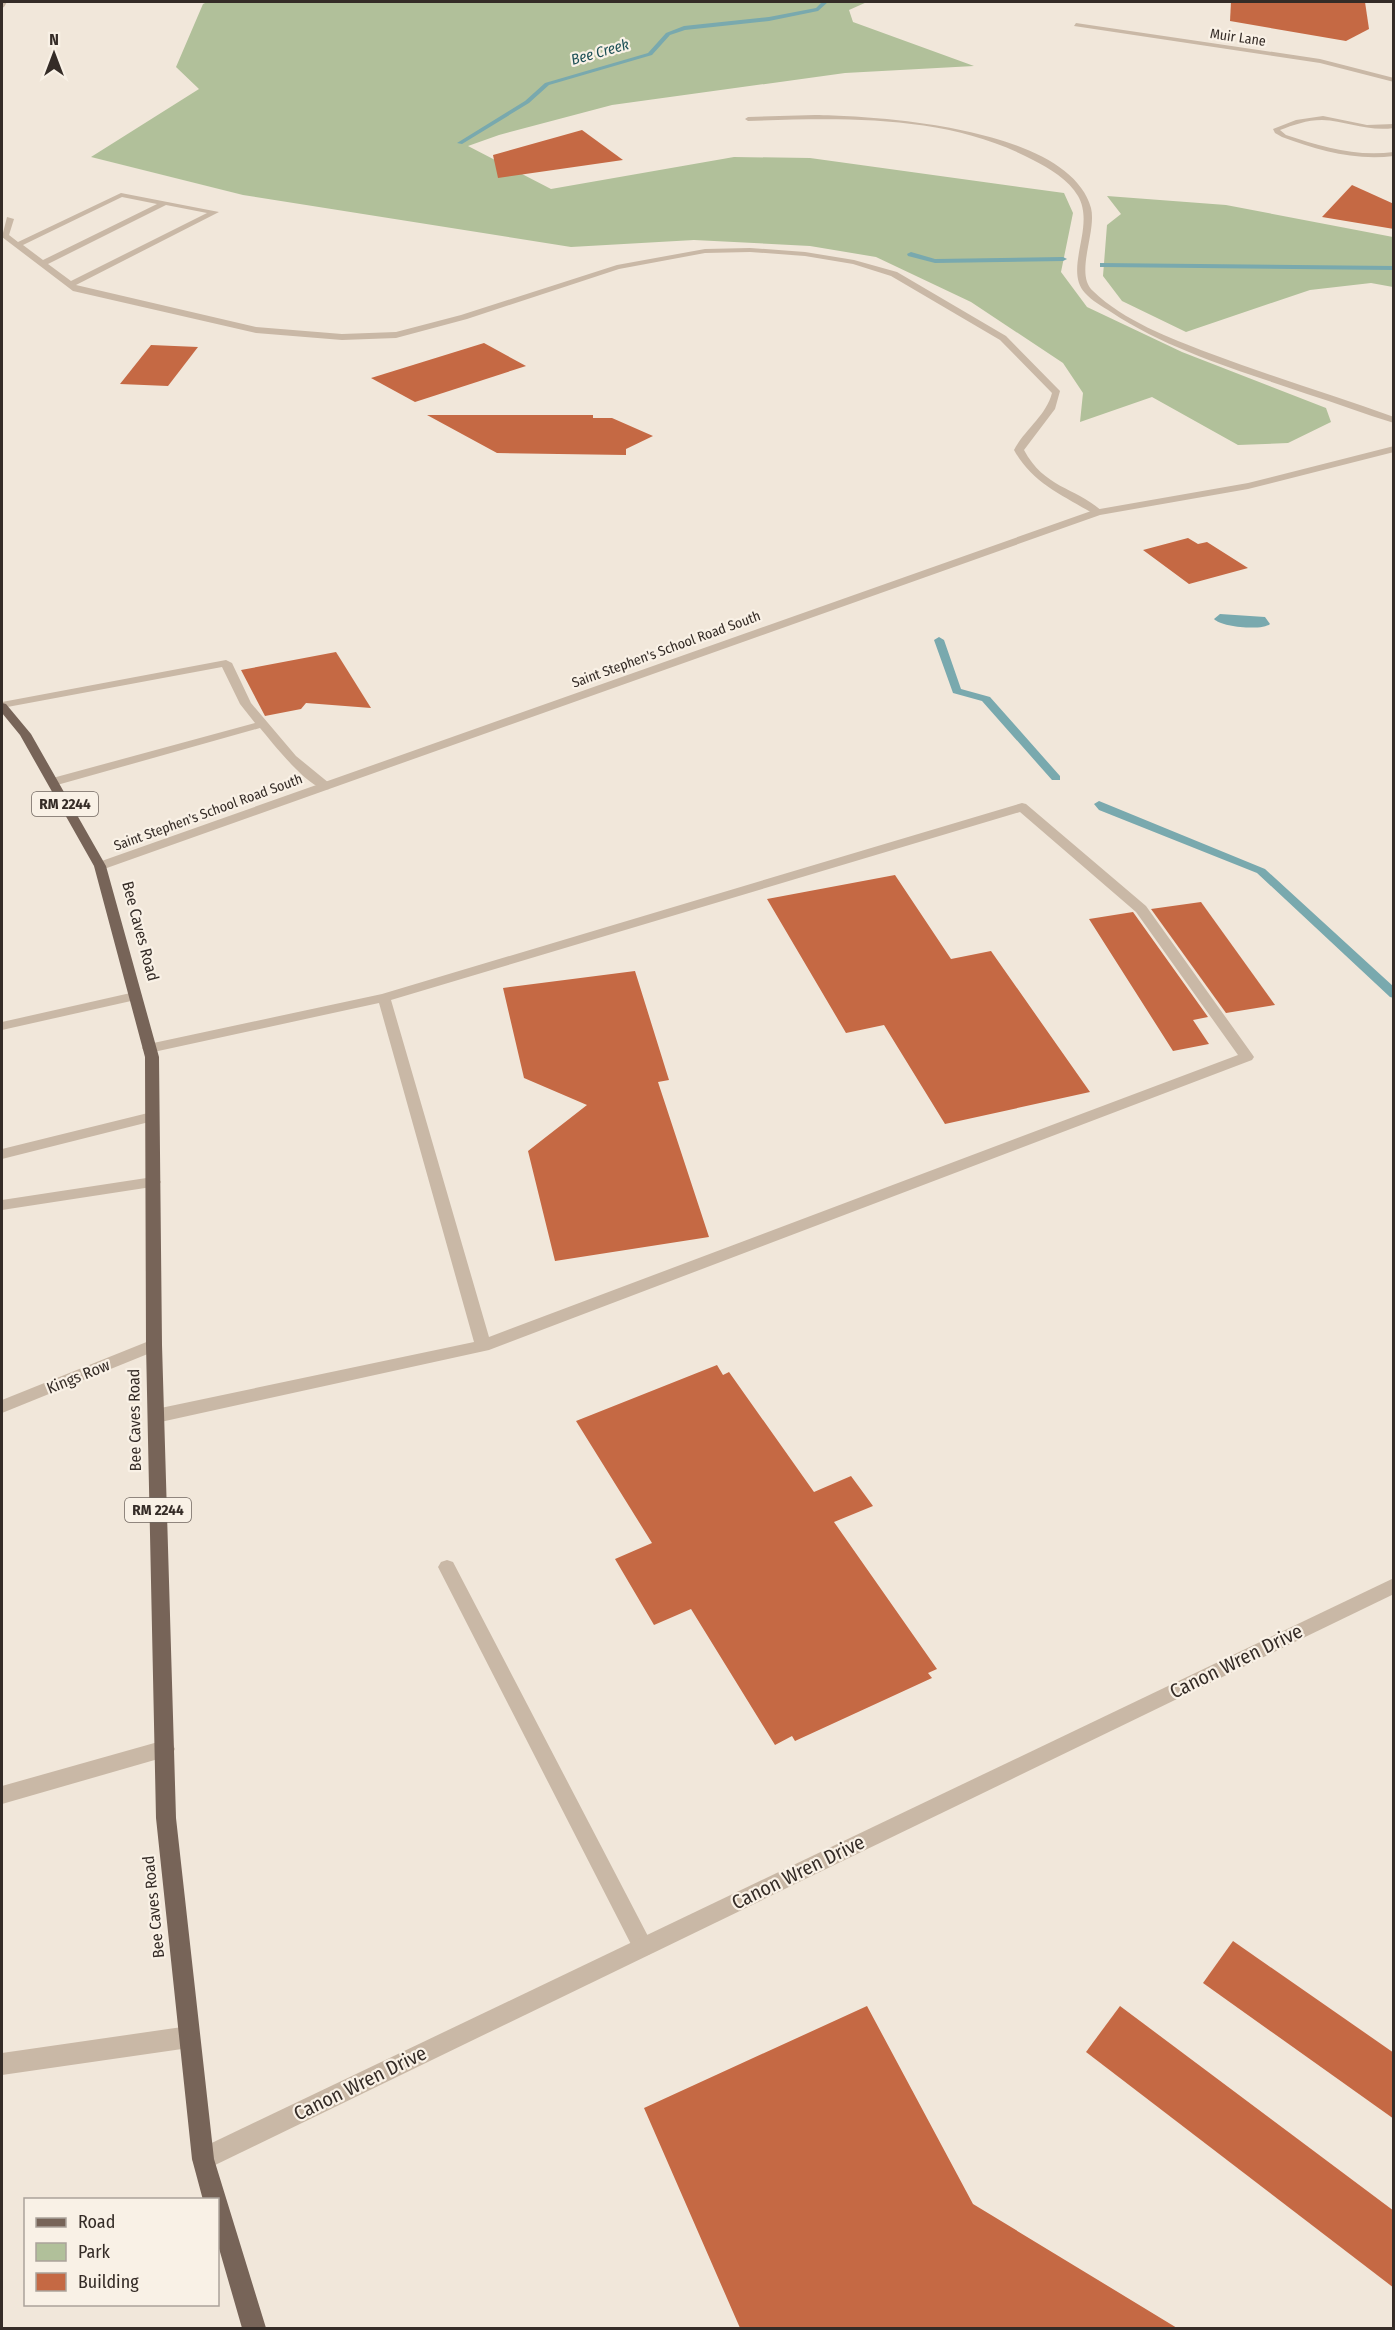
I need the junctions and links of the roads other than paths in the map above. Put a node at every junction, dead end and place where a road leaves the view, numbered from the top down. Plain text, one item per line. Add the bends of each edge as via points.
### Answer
1 (4, 2) edge
2 (2, 6) edge
3 (1076, 25) dead end
4 (1394, 80) edge
5 (748, 119) dead end
6 (1394, 126) edge
7 (1383, 129) junction
8 (1394, 133) edge
9 (1394, 154) edge
10 (165, 203) junction
11 (10, 219) dead end
12 (17, 245) junction
13 (42, 264) junction
14 (70, 285) junction
15 (1394, 420) edge
16 (1394, 449) edge
17 (1098, 512) junction
18 (2, 705) edge
19 (263, 724) junction
20 (53, 782) junction
21 (325, 786) junction
22 (100, 866) junction
23 (135, 996) junction
24 (384, 998) junction
25 (2, 1026) edge
26 (149, 1048) junction
27 (152, 1117) junction
28 (2, 1154) edge
29 (153, 1182) junction
30 (2, 1204) edge
31 (154, 1345) junction
32 (483, 1346) junction
33 (2, 1407) edge
34 (156, 1416) junction
35 (447, 1567) dead end
36 (1394, 1585) edge
37 (165, 1749) junction
38 (2, 1795) edge
39 (643, 1947) junction
40 (189, 2037) junction
41 (2, 2064) edge
42 (203, 2159) junction
43 (215, 2198) edge
44 (219, 2211) edge
45 (254, 2328) edge

1 - 2 street
3 - 4 street, Muir Lane via 1320,61
5 - 15 street via 900,120 953,129 1024,152 1059,172 1083,199 1089,215 1083,279 1085,288 1096,297 1142,327 1179,344
6 - 7 street
7 - 8 street
7 - 9 street via 1323,118 1276,129 1284,136 1354,156 1375,158
10 - 12 street via 121,195
10 - 13 street
10 - 14 street via 215,212
11 - 12 street via 5,236
12 - 13 street
13 - 14 street
14 - 17 street via 256,330 342,337 396,335 617,267 705,251 805,254 854,262 894,274 1003,338 1057,393 1055,403 1023,440 1020,450 1032,472
16 - 17 street, Saint Stephen's School Road South via 1248,486
17 - 21 street, Saint Stephen's School Road South
18 - 19 street via 226,663 246,704
18 - 20 main road, Bee Caves Road / RM 2244 via 25,734
19 - 20 street
19 - 21 street via 292,759
20 - 22 main road, Bee Caves Road / RM 2244
21 - 22 street, Saint Stephen's School Road South
22 - 23 main road, Bee Caves Road / RM 2244
23 - 25 street
23 - 26 main road, Bee Caves Road / RM 2244
24 - 26 street
24 - 32 street
24 - 32 street via 1022,807 1141,909 1247,1057
26 - 27 main road, Bee Caves Road / RM 2244
27 - 28 street
27 - 29 main road, Bee Caves Road / RM 2244
29 - 30 street
29 - 31 main road, Bee Caves Road / RM 2244
31 - 33 street, Kings Row
31 - 34 main road, Bee Caves Road / RM 2244
32 - 34 street
34 - 37 main road, Bee Caves Road / RM 2244
35 - 39 street
36 - 39 street, Canon Wren Drive
37 - 38 street
37 - 40 main road, Bee Caves Road / RM 2244 via 166,1818
39 - 42 street, Canon Wren Drive
40 - 41 street
40 - 42 main road, Bee Caves Road / RM 2244
42 - 43 main road, Bee Caves Road / RM 2244
44 - 45 main road

